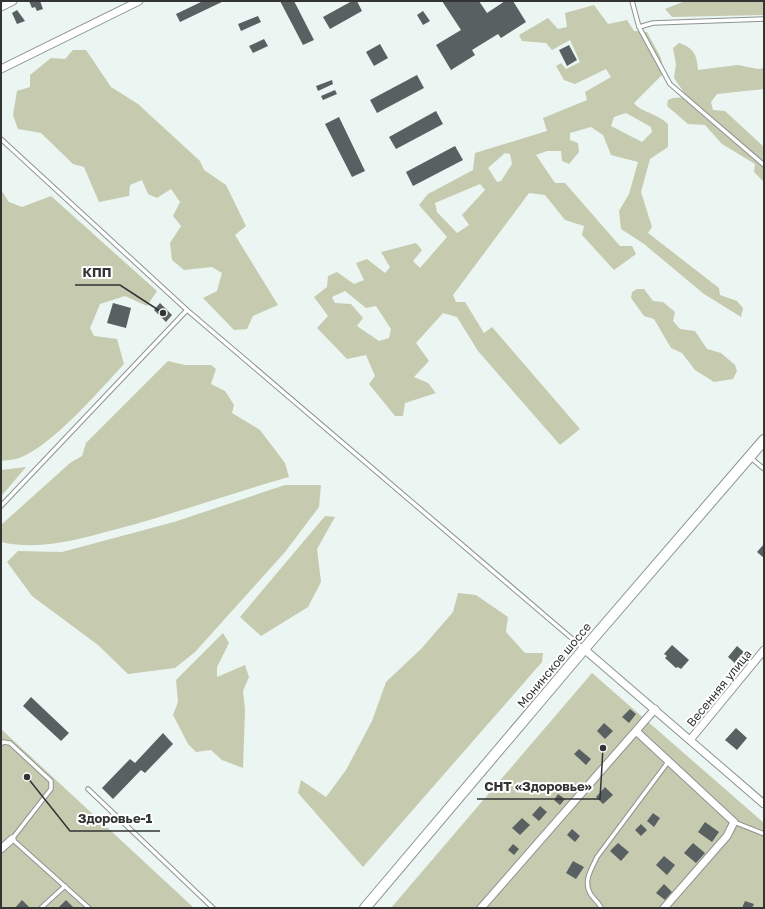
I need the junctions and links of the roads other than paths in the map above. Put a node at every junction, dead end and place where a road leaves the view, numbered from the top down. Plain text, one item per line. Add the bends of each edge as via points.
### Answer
1 (13, 1) edge
2 (139, 1) edge
3 (632, 1) edge
4 (1, 7) edge
5 (764, 19) edge
6 (639, 27) junction
7 (1, 69) edge
8 (1, 139) edge
9 (764, 164) edge
10 (187, 310) junction
11 (764, 440) edge
12 (749, 457) junction
13 (764, 469) edge
14 (1, 506) edge
15 (584, 649) junction
16 (764, 650) edge
17 (655, 709) junction
18 (636, 731) junction
19 (690, 740) junction
20 (1, 744) edge
21 (668, 762) junction
22 (88, 789) dead end
23 (764, 804) edge
24 (734, 822) junction
25 (764, 834) edge
26 (12, 839) junction
27 (1, 849) edge
28 (65, 886) junction
29 (42, 908) edge
30 (89, 908) edge
31 (213, 908) edge
32 (365, 908) edge
33 (480, 908) edge
34 (601, 908) edge
35 (664, 908) edge

1 - 4 street
2 - 7 street
3 - 6 lane
5 - 6 lane via 653,23
6 - 9 lane via 670,84
8 - 10 lane
10 - 14 lane
10 - 15 lane
11 - 12 main road, Монинское шоссе
12 - 13 lane
12 - 15 main road, Монинское шоссе
15 - 17 street
15 - 32 main road, Монинское шоссе
16 - 19 street, Весенняя улица
17 - 18 street
17 - 19 street
18 - 21 street
18 - 33 street
19 - 23 street
20 - 26 lane via 10,743 51,781 51,789
21 - 24 street
21 - 34 lane via 597,857 587,880 589,892
22 - 31 lane
24 - 25 lane
24 - 35 street via 727,836
26 - 27 street
26 - 28 lane
28 - 29 lane
28 - 30 lane

